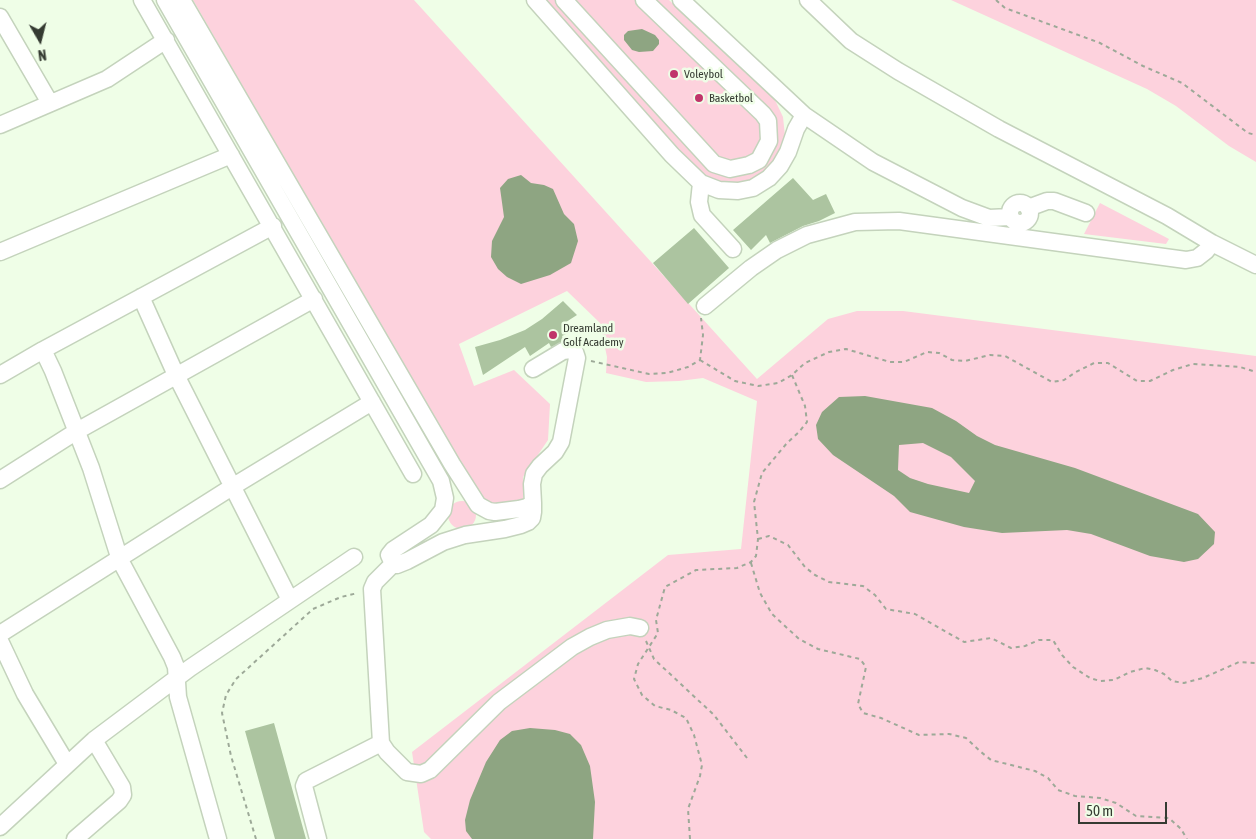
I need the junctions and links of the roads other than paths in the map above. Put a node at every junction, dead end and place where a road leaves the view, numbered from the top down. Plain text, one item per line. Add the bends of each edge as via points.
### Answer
1 (142, 0) edge
2 (165, 0) edge
3 (182, 0) edge
4 (535, 0) edge
5 (564, 0) edge
6 (644, 0) edge
7 (681, 0) edge
8 (808, 0) edge
9 (0, 17) edge
10 (166, 40) junction
11 (50, 104) junction
12 (804, 116) junction
13 (0, 125) edge
14 (231, 155) junction
15 (701, 183) junction
16 (1086, 213) dead end
17 (273, 226) junction
18 (1212, 242) junction
19 (733, 249) dead end
20 (0, 252) edge
21 (1256, 265) edge
22 (141, 297) junction
23 (314, 299) junction
24 (702, 310) road end
25 (43, 350) junction
26 (533, 368) dead end
27 (0, 375) edge
28 (176, 375) junction
29 (372, 402) junction
30 (77, 431) junction
31 (413, 474) dead end
32 (0, 480) edge
33 (232, 488) junction
34 (533, 502) junction
35 (478, 504) junction
36 (443, 510) junction
37 (465, 534) junction
38 (354, 557) dead end
39 (120, 560) junction
40 (392, 564) junction
41 (290, 600) junction
42 (640, 628) road end
43 (0, 634) edge
44 (0, 641) edge
45 (176, 679) junction
46 (94, 740) junction
47 (382, 742) junction
48 (67, 764) junction
49 (0, 827) edge
50 (75, 839) edge
51 (218, 839) edge
52 (318, 839) edge

1 - 10 street
2 - 36 street via 437,472 444,490
3 - 35 street
4 - 15 street via 672,155
5 - 6 street via 714,164 730,169 759,160 769,141 768,121 763,114
7 - 12 street
8 - 18 street via 851,41 898,71
9 - 11 street
10 - 11 street via 106,79
10 - 14 street
11 - 13 street
12 - 15 street via 788,152 770,178 738,192 718,190
12 - 16 street via 874,162 962,208 989,218 1010,217 1018,223 1024,222 1029,218 1028,208 1047,201
14 - 17 street
14 - 20 street
15 - 19 street via 698,202 702,216
17 - 22 street
17 - 23 street
18 - 21 street
18 - 24 street via 1197,258 1186,260 899,221 855,222 807,234 778,250 751,268
22 - 25 street
22 - 28 street
23 - 28 street
23 - 29 street
25 - 27 street
25 - 30 street
26 - 34 street via 563,351 575,352 577,358 561,442 534,474
28 - 30 street
28 - 33 street
29 - 31 street
29 - 33 street
30 - 32 street
30 - 39 street
33 - 39 street
33 - 41 street
34 - 35 street via 527,507 495,512
34 - 37 street via 532,518 521,526
35 - 36 street via 462,496 450,500
35 - 37 street via 480,523
36 - 37 street via 447,528
36 - 40 street via 431,525 393,550 389,555
37 - 40 street via 407,561
38 - 41 street
39 - 43 street
39 - 45 street via 172,657
40 - 47 street via 372,590
41 - 45 street
42 - 47 street via 630,626 607,630 572,647 499,702 430,770 421,774 407,772 387,752
44 - 48 street via 25,694
45 - 46 street
45 - 51 street via 178,697
46 - 48 street
46 - 50 street via 123,794
47 - 52 street via 306,781 304,786
48 - 49 street

